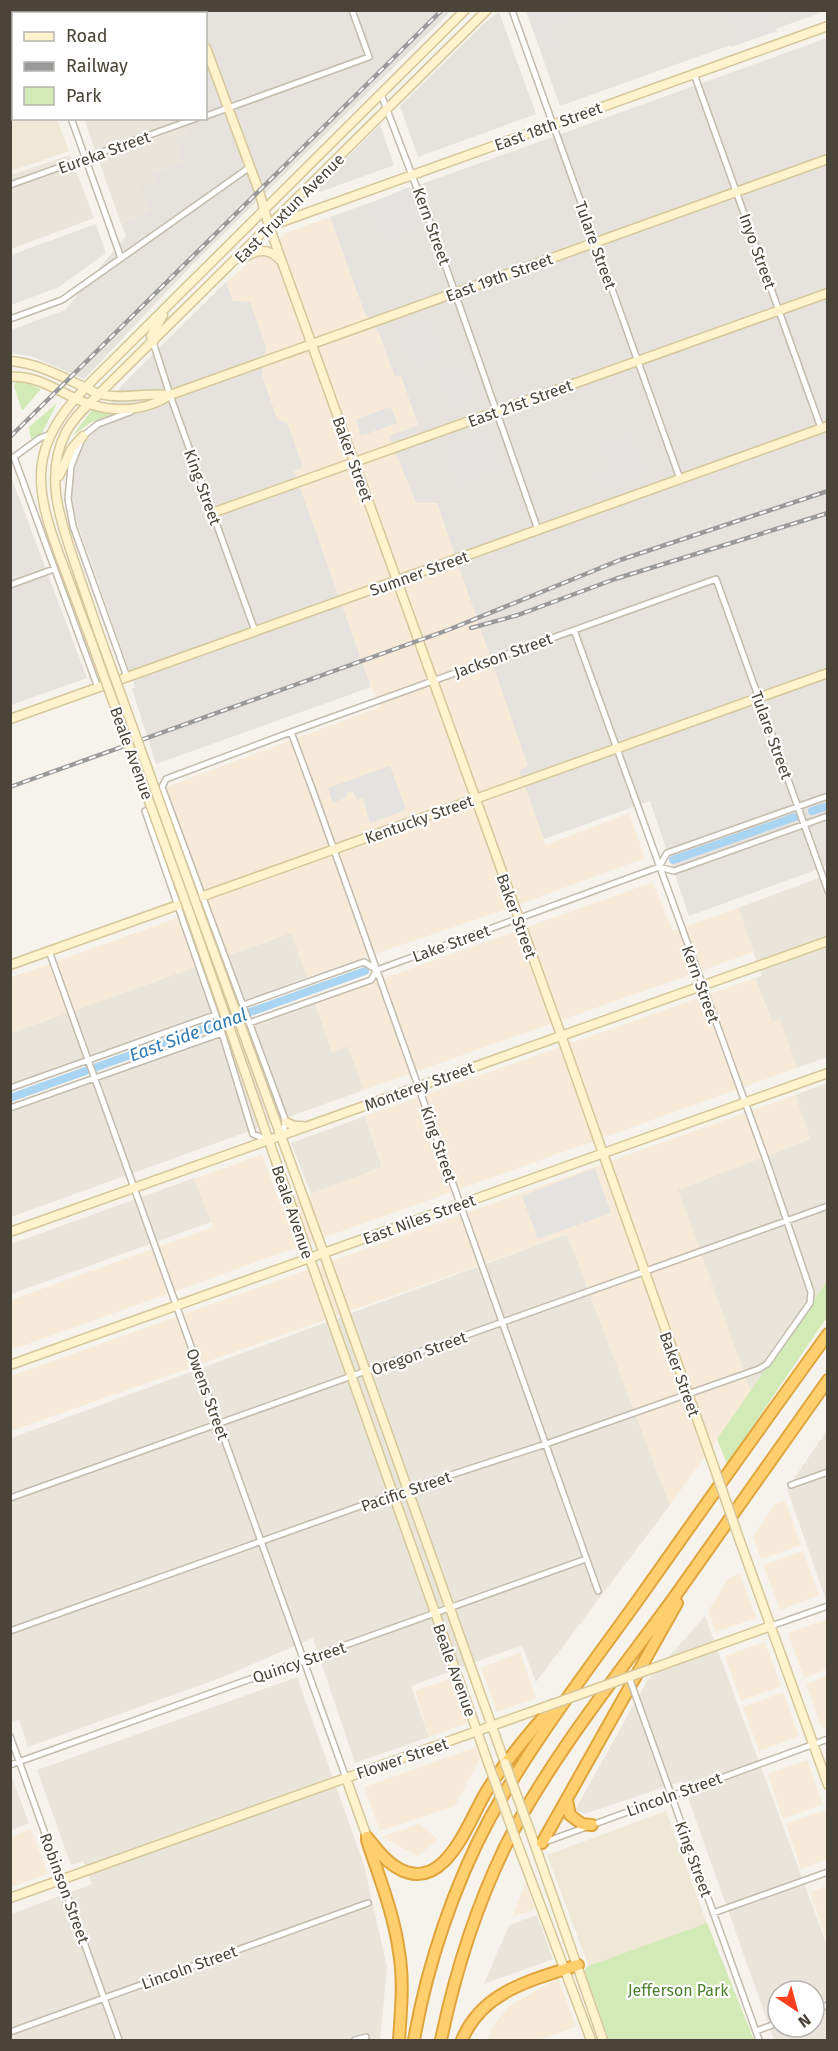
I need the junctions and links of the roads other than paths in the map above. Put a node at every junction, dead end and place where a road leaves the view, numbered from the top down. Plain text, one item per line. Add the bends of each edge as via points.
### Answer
1 (352, 10) edge
2 (465, 10) edge
3 (487, 10) edge
4 (512, 10) edge
5 (828, 26) edge
6 (207, 51) edge
7 (694, 74) junction
8 (381, 94) junction
9 (227, 108) junction
10 (387, 111) junction
11 (207, 116) edge
12 (72, 120) edge
13 (192, 120) edge
14 (553, 124) junction
15 (85, 159) junction
16 (828, 159) edge
17 (250, 167) junction
18 (413, 174) junction
19 (10, 185) edge
20 (736, 192) junction
21 (264, 208) junction
22 (269, 226) junction
23 (595, 243) junction
24 (121, 258) junction
25 (224, 272) junction
26 (286, 272) junction
27 (455, 293) junction
28 (828, 293) edge
29 (171, 301) junction
30 (779, 310) junction
31 (10, 319) edge
32 (153, 342) junction
33 (312, 344) junction
34 (10, 361) edge
35 (637, 361) junction
36 (10, 377) edge
37 (86, 387) junction
38 (99, 394) junction
39 (170, 395) junction
40 (76, 397) junction
41 (89, 404) junction
42 (137, 409) junction
43 (497, 411) junction
44 (824, 427) edge
45 (51, 434) junction
46 (83, 436) junction
47 (354, 462) junction
48 (680, 479) junction
49 (55, 488) junction
50 (212, 513) junction
51 (538, 530) junction
52 (54, 570) junction
53 (716, 579) joint
54 (396, 581) junction
55 (10, 585) edge
56 (574, 630) junction
57 (255, 631) junction
58 (94, 633) junction
59 (828, 673) edge
60 (127, 677) junction
61 (432, 681) junction
62 (98, 688) junction
63 (758, 698) junction
64 (10, 719) edge
65 (291, 732) junction
66 (616, 748) junction
67 (828, 796) edge
68 (475, 799) junction
69 (167, 802) junction
70 (797, 807) junction
71 (828, 816) edge
72 (804, 825) junction
73 (334, 849) junction
74 (659, 867) junction
75 (828, 891) edge
76 (202, 897) junction
77 (176, 906) junction
78 (196, 918) junction
79 (519, 919) junction
80 (828, 941) edge
81 (49, 951) junction
82 (10, 965) edge
83 (377, 970) junction
84 (701, 986) junction
85 (243, 1005) junction
86 (215, 1015) junction
87 (249, 1023) junction
88 (222, 1033) junction
89 (561, 1035) junction
90 (88, 1061) junction
91 (828, 1072) edge
92 (94, 1078) junction
93 (419, 1086) junction
94 (10, 1088) edge
95 (745, 1102) junction
96 (10, 1108) edge
97 (286, 1122) junction
98 (308, 1126) junction
99 (253, 1134) junction
100 (280, 1135) junction
101 (268, 1140) junction
102 (239, 1150) junction
103 (601, 1154) junction
104 (134, 1188) junction
105 (460, 1204) junction
106 (828, 1206) edge
107 (785, 1221) junction
108 (10, 1232) edge
109 (324, 1254) junction
110 (310, 1259) junction
111 (644, 1272) junction
112 (176, 1306) junction
113 (502, 1322) junction
114 (788, 1334) joint
115 (828, 1334) edge
116 (10, 1365) edge
117 (366, 1372) junction
118 (351, 1377) junction
119 (828, 1380) edge
120 (688, 1394) junction
121 (218, 1424) junction
122 (546, 1444) junction
123 (828, 1472) edge
124 (791, 1485) dead end
125 (408, 1489) junction
126 (393, 1495) junction
127 (10, 1498) edge
128 (261, 1543) junction
129 (702, 1558) junction
130 (586, 1559) junction
131 (598, 1591) dead end
132 (828, 1606) edge
133 (450, 1609) junction
134 (435, 1614) junction
135 (771, 1626) junction
136 (10, 1631) edge
137 (303, 1660) junction
138 (593, 1663) junction
139 (629, 1677) junction
140 (492, 1727) junction
141 (477, 1732) junction
142 (10, 1736) edge
143 (828, 1739) edge
144 (813, 1744) junction
145 (20, 1761) junction
146 (10, 1765) edge
147 (346, 1778) junction
148 (828, 1785) edge
149 (671, 1795) junction
150 (567, 1800) junction
151 (592, 1825) junction
152 (366, 1837) junction
153 (539, 1845) junction
154 (521, 1852) junction
155 (828, 1872) edge
156 (62, 1880) junction
157 (10, 1898) edge
158 (368, 1903) dead end
159 (713, 1913) junction
160 (578, 1965) junction
161 (563, 1970) junction
162 (104, 1998) junction
163 (766, 2027) edge
164 (756, 2031) junction
165 (10, 2032) edge
166 (366, 2037) dead end
167 (119, 2040) edge
168 (356, 2040) edge
169 (399, 2040) edge
170 (414, 2040) edge
171 (441, 2040) edge
172 (462, 2040) edge
173 (591, 2040) edge
174 (603, 2040) edge
175 (759, 2040) edge

1 - 9 street via 369,57
2 - 8 main road, East Truxtun Avenue
3 - 10 main road, East Truxtun Avenue
4 - 14 street, Tulare Street
5 - 7 main road, East 18th Street
6 - 9 main road, Baker Street
7 - 14 main road, East 18th Street
7 - 20 street, Inyo Street
8 - 10 street, Kern Street
8 - 21 main road, East Truxtun Avenue
9 - 11 street
9 - 17 main road, Baker Street
10 - 18 street, Kern Street
10 - 22 main road, East Truxtun Avenue
12 - 15 street
13 - 15 street, Eureka Street
14 - 18 main road, East 18th Street
14 - 23 street, Tulare Street
15 - 19 street, Eureka Street
15 - 24 street
16 - 20 main road, East 19th Street
17 - 21 main road, Baker Street
17 - 24 street
18 - 22 main road, East 18th Street
18 - 27 street, Kern Street
20 - 23 main road, East 19th Street
20 - 30 street, Inyo Street
21 - 22 main road, Baker Street
21 - 29 main road, East Truxtun Avenue
22 - 25 main road, East Truxtun Avenue
22 - 26 main road, Baker Street
23 - 27 main road, East 19th Street
23 - 35 street, Tulare Street
24 - 31 street via 62,300
25 - 26 main road via 262,250 276,256
25 - 32 main road, East Truxtun Avenue
26 - 33 main road, Baker Street
27 - 33 main road, East 19th Street
27 - 43 street, Kern Street
28 - 30 main road, East 21st Street
29 - 32 main road via 154,329
29 - 37 main road, East Truxtun Avenue
30 - 35 main road, East 21st Street
30 - 44 street, Inyo Street
32 - 38 main road, East Truxtun Avenue
32 - 39 street, King Street
33 - 39 main road, East 19th Street
33 - 47 main road, Baker Street
34 - 37 main road via 39,367
35 - 43 main road, East 21st Street
35 - 48 street, Tulare Street
36 - 40 main road via 42,382
37 - 38 main road
37 - 40 main road, Beale Avenue
38 - 39 main road, East 19th Street
38 - 41 main road, Beale Avenue
39 - 42 main road, East 19th Street via 157,404
39 - 50 street, King Street
40 - 41 main road
40 - 45 main road, Beale Avenue
41 - 42 main road, East 19th Street
41 - 49 main road, Beale Avenue via 64,437
42 - 46 street via 98,424
43 - 47 main road, East 21st Street
43 - 51 street, Kern Street
44 - 48 main road, Sumner Street
45 - 52 street via 14,457
45 - 58 main road, Beale Avenue via 41,474 44,511
46 - 49 main road via 68,456
46 - 60 street via 71,466 68,509
47 - 50 main road, East 21st Street
47 - 54 main road, Baker Street
48 - 51 main road, Sumner Street
49 - 58 main road, Beale Avenue via 61,522
50 - 57 street, King Street
51 - 54 main road, Sumner Street
52 - 55 street
52 - 62 street
53 - 56 street, Jackson Street
53 - 63 street, Tulare Street
54 - 57 main road, Sumner Street
54 - 61 main road, Baker Street
56 - 61 street, Jackson Street
56 - 66 street, Kern Street
57 - 60 main road, Sumner Street
58 - 78 main road, Beale Avenue, bridge
59 - 63 main road, Kentucky Street
60 - 62 main road, Sumner Street
61 - 65 street, Jackson Street
61 - 68 main road, Baker Street
62 - 64 main road, Sumner Street
63 - 66 main road, Kentucky Street
63 - 70 street, Tulare Street
65 - 69 street, Jackson Street via 166,779 162,787
65 - 73 street, King Street
66 - 68 main road, Kentucky Street
66 - 74 street, Kern Street
67 - 70 street, Lake Street
68 - 73 main road, Kentucky Street
68 - 79 main road, Baker Street
69 - 76 street
69 - 77 street via 145,811
70 - 72 street, Tulare Street
70 - 74 street, Lake Street via 667,853
71 - 72 street, Lake Street
72 - 74 street, Lake Street via 674,871
72 - 75 street, Tulare Street
73 - 76 main road, Kentucky Street
73 - 83 street, King Street
74 - 79 street, Lake Street
74 - 84 street, Kern Street
76 - 77 main road, Kentucky Street
76 - 85 street
77 - 81 main road, Kentucky Street
77 - 86 street
78 - 100 main road, Beale Avenue
78 - 101 main road, Beale Avenue
79 - 83 street, Lake Street
79 - 89 main road, Baker Street
80 - 84 main road, Monterey Street
81 - 82 main road, Kentucky Street
81 - 90 street, Owens Street
83 - 85 street, Lake Street via 364,962
83 - 87 street, Lake Street via 371,980
83 - 93 street, King Street
84 - 89 main road, Monterey Street
84 - 95 street, Kern Street
85 - 87 street
86 - 88 street
86 - 90 street
87 - 97 street
88 - 92 street
88 - 99 street
89 - 93 main road, Monterey Street
89 - 103 main road, Baker Street
90 - 92 street, Owens Street
90 - 94 street
91 - 95 main road, East Niles Street
92 - 96 street
92 - 104 street, Owens Street
93 - 98 main road, Monterey Street
93 - 105 street, King Street
95 - 103 main road, East Niles Street
95 - 107 street, Kern Street
97 - 98 main road
97 - 100 street
98 - 100 main road, Monterey Street
99 - 101 street
99 - 102 main road via 250,1143
100 - 101 main road, Monterey Street
100 - 109 main road, Beale Avenue
101 - 102 main road, Monterey Street
101 - 110 main road, Beale Avenue
102 - 104 main road, Monterey Street
103 - 105 main road, East Niles Street
103 - 111 main road, Baker Street
104 - 108 main road, Monterey Street
104 - 112 street, Owens Street
105 - 109 main road, East Niles Street
105 - 113 street, King Street
106 - 107 street, Oregon Street
107 - 111 street, Oregon Street
107 - 114 street, Kern Street via 811,1292 808,1306
109 - 110 main road, East Niles Street
109 - 117 main road, Beale Avenue
110 - 112 main road, East Niles Street
110 - 118 main road, Beale Avenue
111 - 113 street, Oregon Street
111 - 120 main road, Baker Street
112 - 116 main road, East Niles Street
112 - 121 street, Owens Street
113 - 117 street, Oregon Street
113 - 122 street, King Street
114 - 120 street, Pacific Street via 762,1368
115 - 138 highway
117 - 118 street, Oregon Street
117 - 125 main road, Beale Avenue
118 - 121 street, Oregon Street
118 - 126 main road, Beale Avenue
119 - 129 highway
120 - 122 street, Pacific Street
120 - 135 main road, Baker Street, bridge
121 - 127 street, Oregon Street
121 - 128 street, Owens Street
122 - 125 street, Pacific Street
122 - 130 street, King Street
123 - 124 street
125 - 126 street, Pacific Street
125 - 133 main road, Beale Avenue
126 - 128 street, Pacific Street
126 - 134 main road, Beale Avenue
128 - 136 street, Pacific Street
128 - 137 street, Owens Street
129 - 150 highway
129 - 171 highway via 586,1718 506,1846 465,1942
130 - 131 street, King Street
130 - 133 street, Quincy Street
132 - 135 street, Flower Street
133 - 134 street, Quincy Street
133 - 140 main road, Beale Avenue
134 - 137 street, Quincy Street
134 - 141 main road, Beale Avenue
135 - 139 main road, Flower Street, bridge
135 - 144 main road, Baker Street
137 - 145 street, Quincy Street
137 - 147 street, Owens Street
138 - 152 highway via 520,1742 445,1862 428,1871 406,1872 395,1867
138 - 170 highway via 549,1722 490,1819 466,1869 442,1932
139 - 140 main road, Flower Street, bridge
139 - 149 street, King Street, bridge
140 - 141 main road, Flower Street
140 - 153 main road, Beale Avenue, bridge via 531,1834
141 - 147 main road, Flower Street
141 - 154 main road, Beale Avenue, bridge
142 - 145 street, Robinson Street
143 - 144 street, Lincoln Street
144 - 148 main road, Baker Street
144 - 149 street, Lincoln Street
145 - 146 street, Quincy Street
145 - 156 street, Robinson Street
147 - 152 main road, Owens Street
147 - 156 main road, Flower Street
149 - 151 street, Lincoln Street
149 - 159 street, King Street
150 - 151 highway via 570,1815 576,1821
150 - 153 highway
151 - 153 street, Lincoln Street
152 - 169 highway via 399,1952
153 - 154 main road, Lincoln Street
153 - 160 main road, Beale Avenue
154 - 161 main road, Beale Avenue
155 - 159 street
156 - 157 main road, Flower Street
156 - 162 street, Robinson Street
158 - 162 street, Lincoln Street
159 - 164 street, King Street
160 - 161 highway
160 - 174 main road, Beale Avenue
161 - 172 highway via 496,1997 476,2016
161 - 173 main road, Beale Avenue
162 - 165 street, Lincoln Street
162 - 167 street, Robinson Street
163 - 164 street
164 - 175 street, King Street
166 - 168 street

